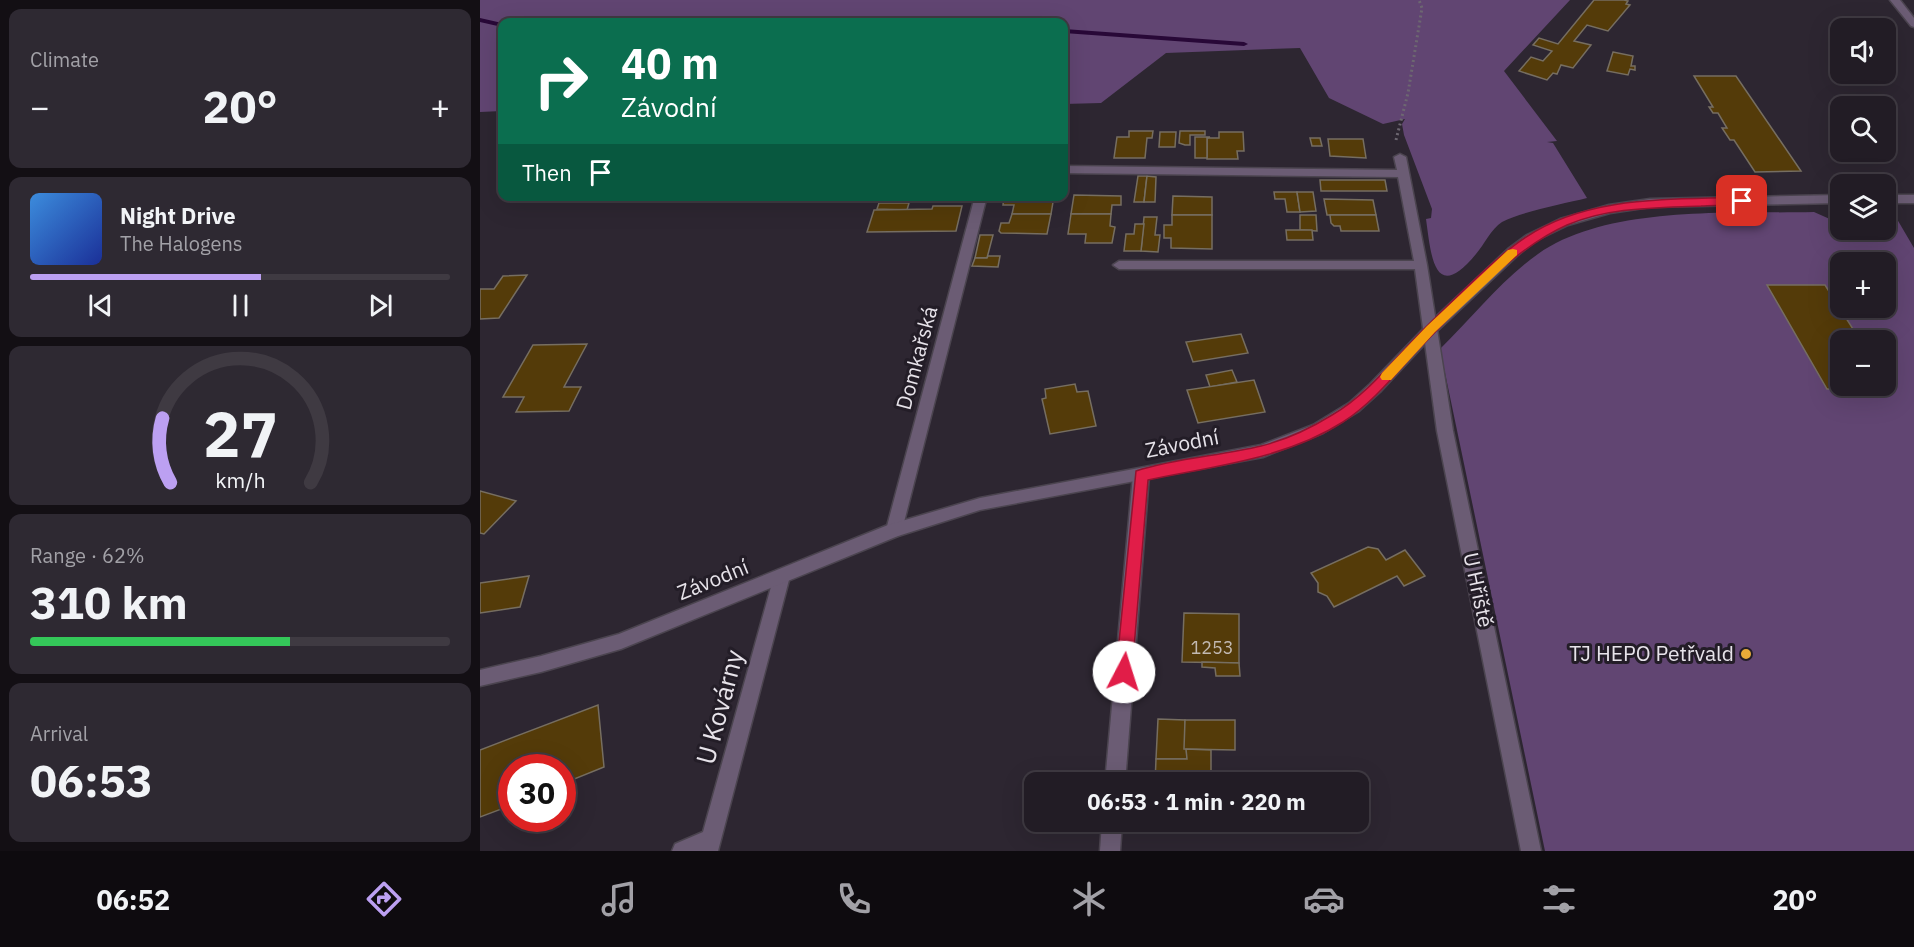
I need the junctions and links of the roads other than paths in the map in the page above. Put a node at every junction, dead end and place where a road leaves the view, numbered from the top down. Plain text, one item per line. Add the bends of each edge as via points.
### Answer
1 (1895, 0) edge
2 (1914, 24) edge
3 (1400, 157) road end
4 (1068, 170) edge
5 (1403, 174) junction
6 (1830, 199) edge
7 (1896, 199) edge
8 (1914, 199) edge
9 (980, 201) edge
10 (1119, 265) dead end
11 (1421, 265) junction
12 (1431, 329) junction
13 (1141, 475) junction
14 (894, 530) junction
15 (782, 576) junction
16 (480, 678) edge
17 (1116, 772) edge
18 (1111, 832) edge
19 (710, 844) edge
20 (682, 851) edge
21 (1110, 851) edge
22 (1531, 851) edge

1 - 2 street
3 - 5 street, U Hřiště
4 - 5 street
5 - 11 street, U Hřiště
6 - 12 street, Závodní via 1650,203 1578,217 1531,238
7 - 8 street
9 - 14 street, Domkařská
10 - 11 street
11 - 12 street, U Hřiště
12 - 13 street, Závodní via 1361,401 1318,429 1263,451
12 - 22 street, U Hřiště via 1444,431
13 - 14 street, Závodní via 980,504
13 - 17 street
14 - 15 street, Závodní
15 - 16 street, Závodní via 621,642
15 - 19 street, U Kovárny
18 - 21 street
19 - 20 street

